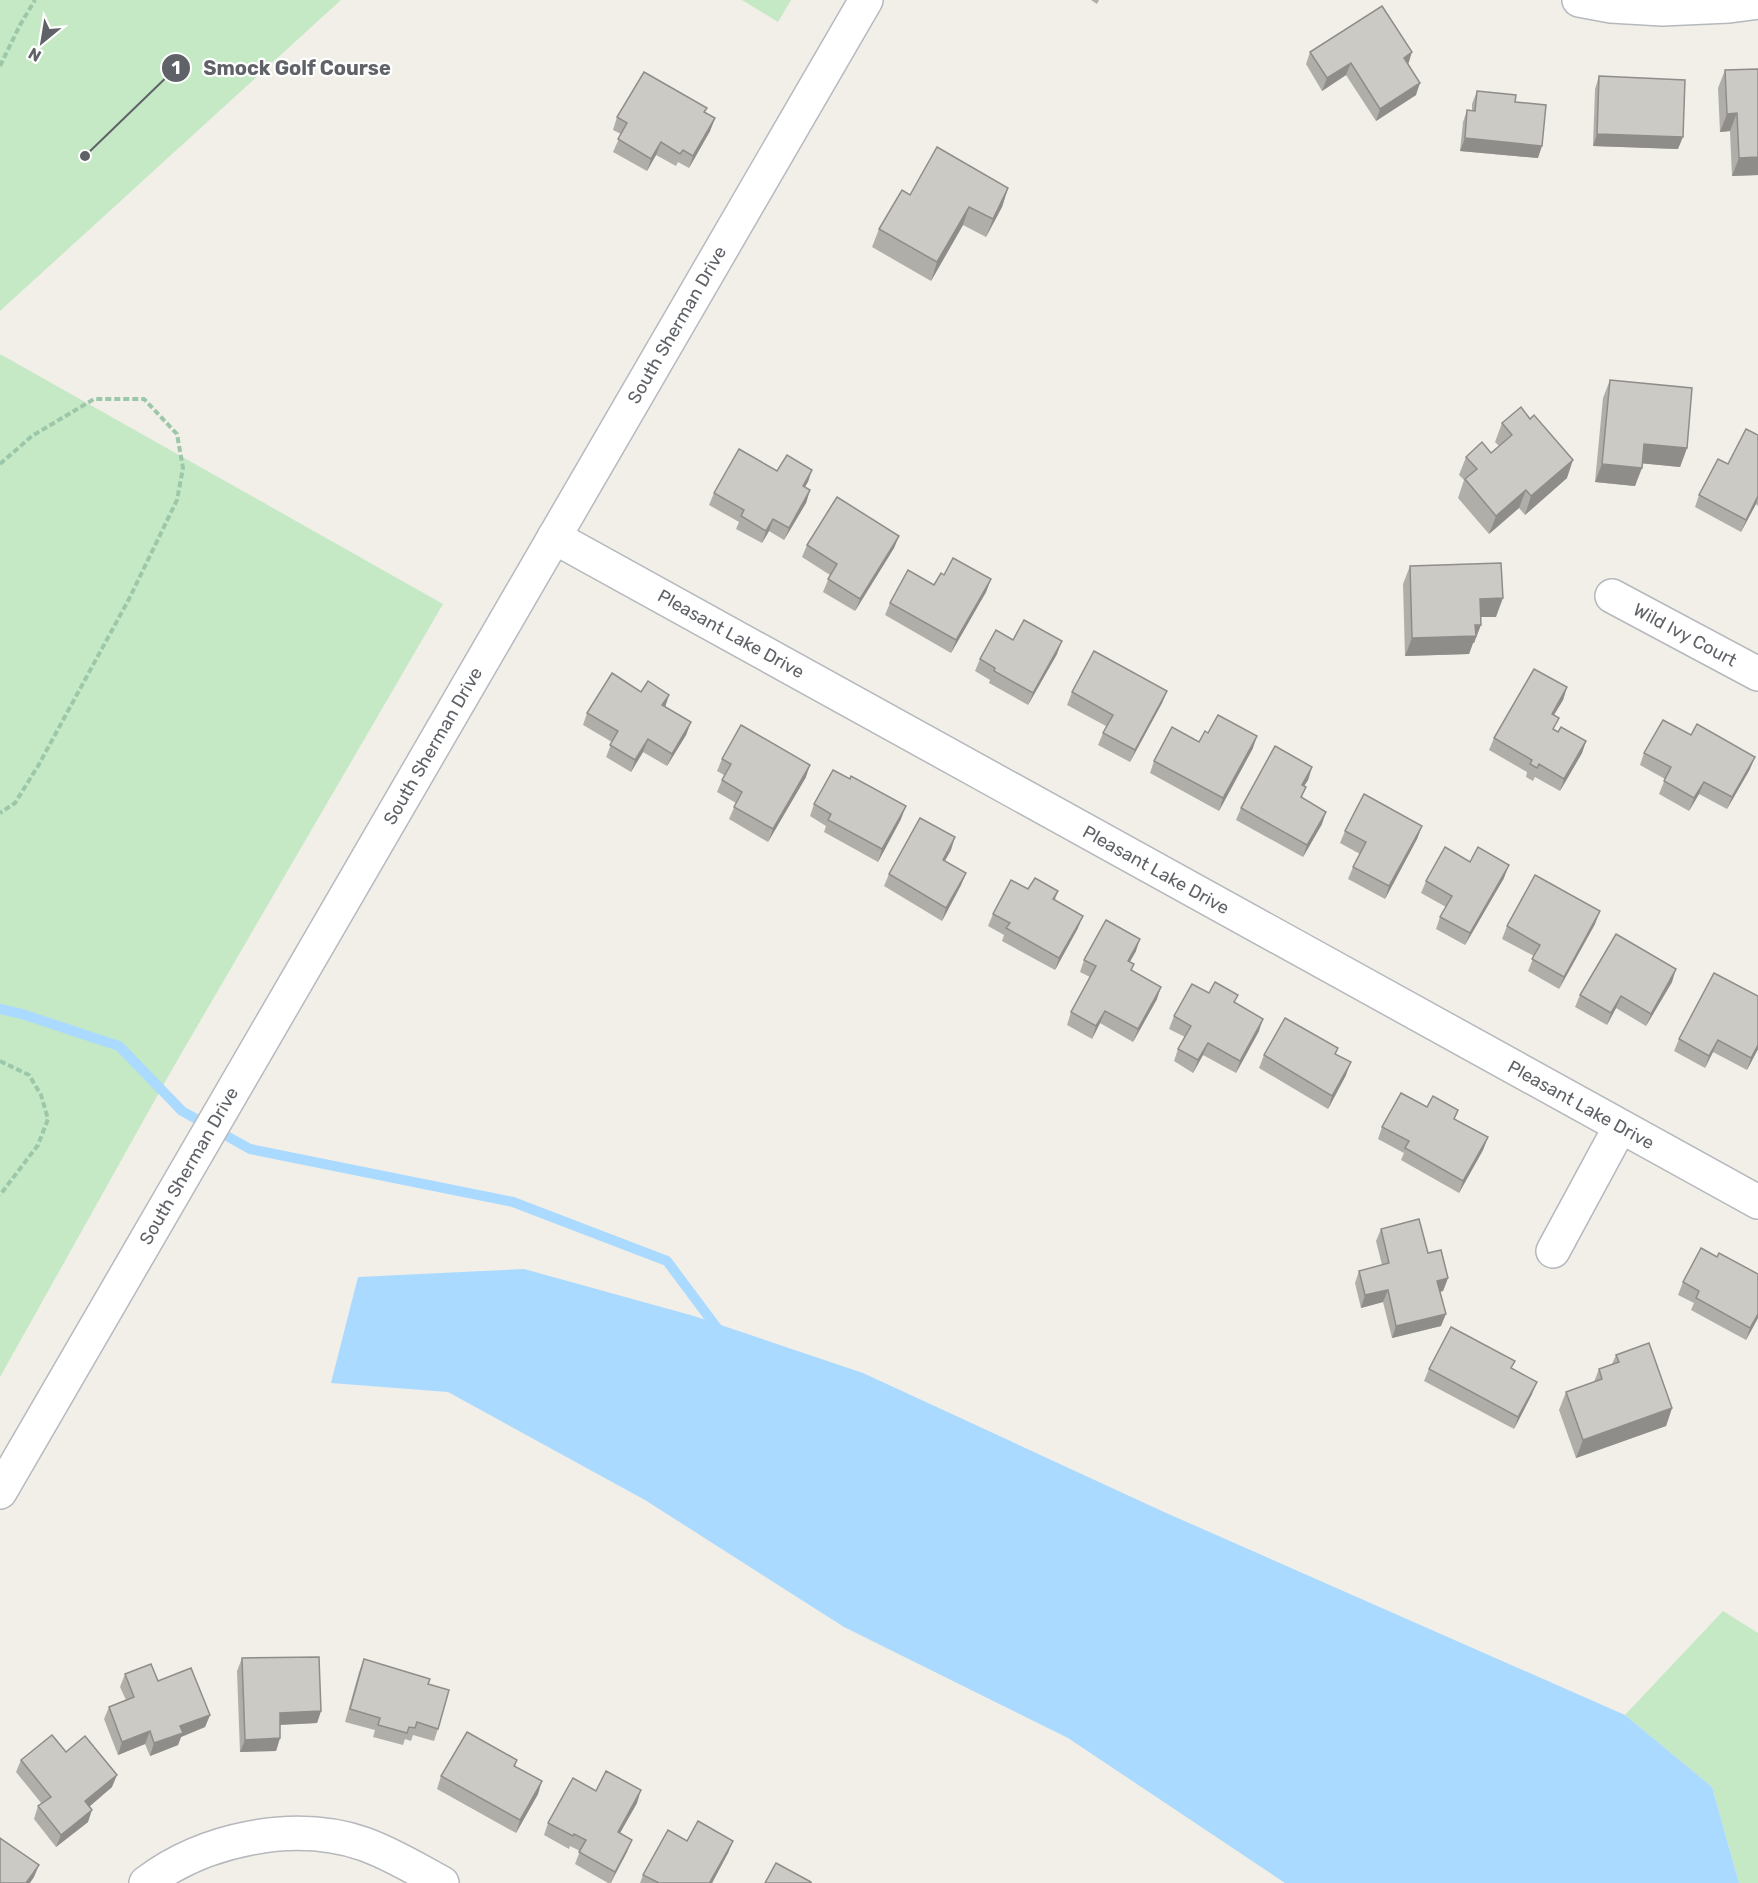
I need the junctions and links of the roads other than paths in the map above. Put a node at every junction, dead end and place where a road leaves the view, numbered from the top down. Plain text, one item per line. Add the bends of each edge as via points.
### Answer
1 (866, 0) edge
2 (1580, 0) edge
3 (1758, 2) edge
4 (554, 537) junction
5 (1612, 596) dead end
6 (1758, 674) edge
7 (1620, 1127) junction
8 (1758, 1202) edge
9 (1553, 1251) dead end
10 (0, 1491) edge
11 (146, 1883) edge
12 (442, 1883) edge

1 - 4 street, South Sherman Drive
2 - 3 street via 1662,9
4 - 7 street, Pleasant Lake Drive
4 - 10 street, South Sherman Drive
5 - 6 street, Wild Ivy Court
7 - 8 street, Pleasant Lake Drive
7 - 9 street
11 - 12 street via 169,1867 230,1841 280,1834 330,1836 362,1844 394,1855

